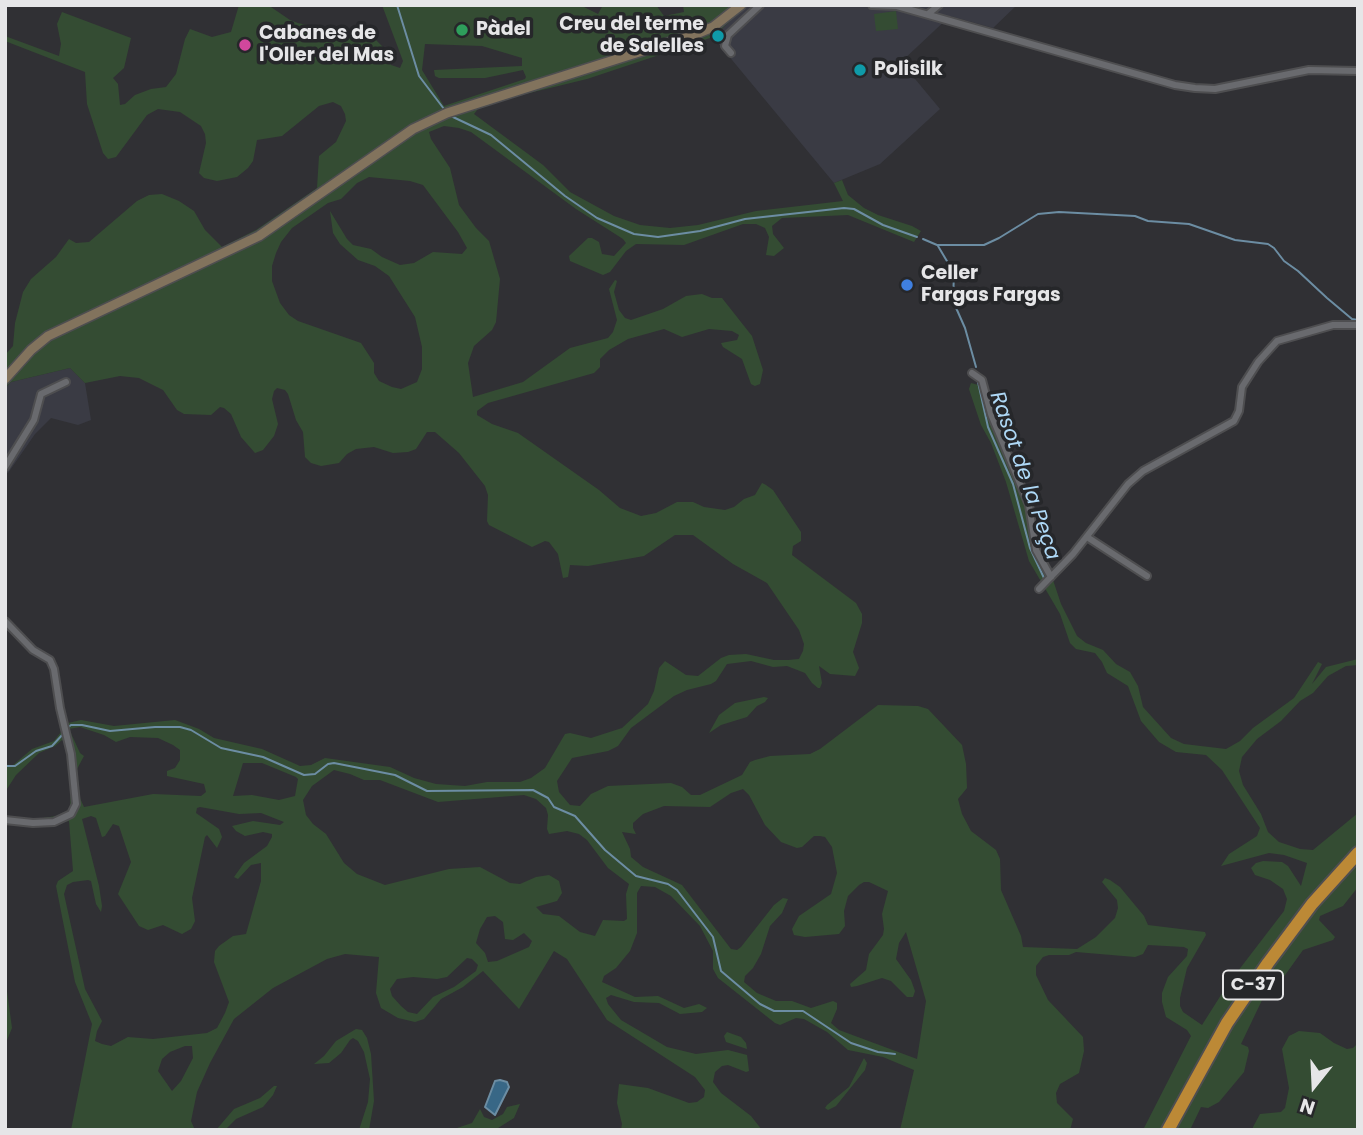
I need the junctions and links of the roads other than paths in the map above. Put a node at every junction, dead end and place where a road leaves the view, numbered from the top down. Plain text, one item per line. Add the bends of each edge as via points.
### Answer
1 (741, 5) edge
2 (761, 5) edge
3 (872, 5) edge
4 (939, 5) edge
5 (928, 14) junction
6 (731, 53) dead end
7 (1358, 71) edge
8 (1358, 325) edge
9 (972, 373) dead end
10 (5, 379) edge
11 (66, 382) dead end
12 (5, 467) edge
13 (1087, 537) junction
14 (1051, 576) junction
15 (1147, 576) dead end
16 (1039, 589) dead end
17 (5, 621) edge
18 (5, 820) edge
19 (1358, 853) edge
20 (1168, 1130) edge

1 - 10 street via 696,34 429,121 258,236 48,336
2 - 6 street via 728,35 725,46
3 - 5 street
4 - 5 street
5 - 7 street via 1195,88 1216,89 1309,70
8 - 13 street via 1333,324 1277,341 1242,387 1234,421 1143,471
9 - 14 street via 982,380 991,415 1029,505 1036,550
11 - 12 street via 41,394 34,420
13 - 14 street
13 - 15 street
14 - 16 street
17 - 18 street via 33,650 50,660 54,669 76,804 71,814 54,821
19 - 20 highway, C-37 via 1312,904 1261,973 1227,1023

